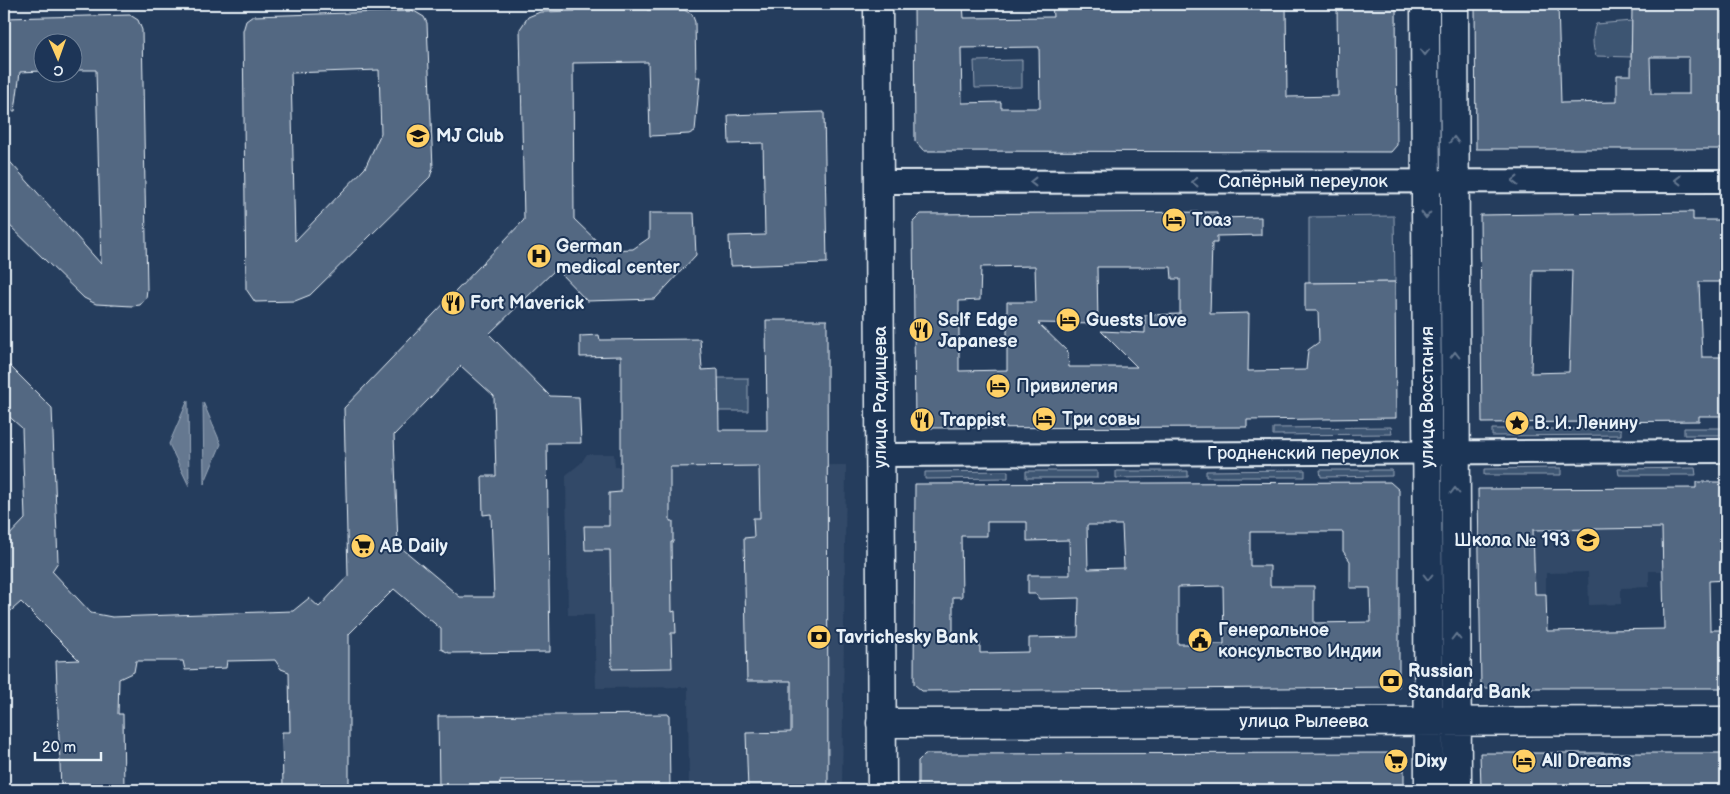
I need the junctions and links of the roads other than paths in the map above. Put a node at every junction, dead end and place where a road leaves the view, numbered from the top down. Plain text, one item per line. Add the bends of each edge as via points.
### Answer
1 (878, 4) edge
2 (1425, 4) edge
3 (1454, 4) edge
4 (1426, 181) junction
5 (1454, 181) junction
6 (1726, 181) edge
7 (879, 182) junction
8 (1726, 451) edge
9 (1427, 453) junction
10 (1455, 453) junction
11 (880, 455) junction
12 (1456, 721) junction
13 (1726, 721) edge
14 (881, 722) junction
15 (1429, 722) junction
16 (882, 790) edge
17 (1429, 790) edge
18 (1457, 790) edge

1 - 7 street, улица Радищева
2 -> 4 street, улица Восстания
5 -> 3 street, улица Восстания
4 - 5 street, Сапёрный переулок
4 -> 7 street, Сапёрный переулок
4 -> 9 street, улица Восстания
6 -> 5 street, Сапёрный переулок
10 -> 5 street, улица Восстания
7 - 11 street, улица Радищева
8 - 10 street, Гродненский переулок
9 - 10 street, Гродненский переулок
9 - 11 street, Гродненский переулок
9 -> 15 street, улица Восстания
12 -> 10 street, улица Восстания
11 - 14 street, улица Радищева
12 - 13 street, улица Рылеева
12 - 15 street, улица Рылеева
12 - 18 street, улица Восстания
14 - 15 street, улица Рылеева
14 - 16 street, улица Радищева
15 - 17 street, улица Восстания

